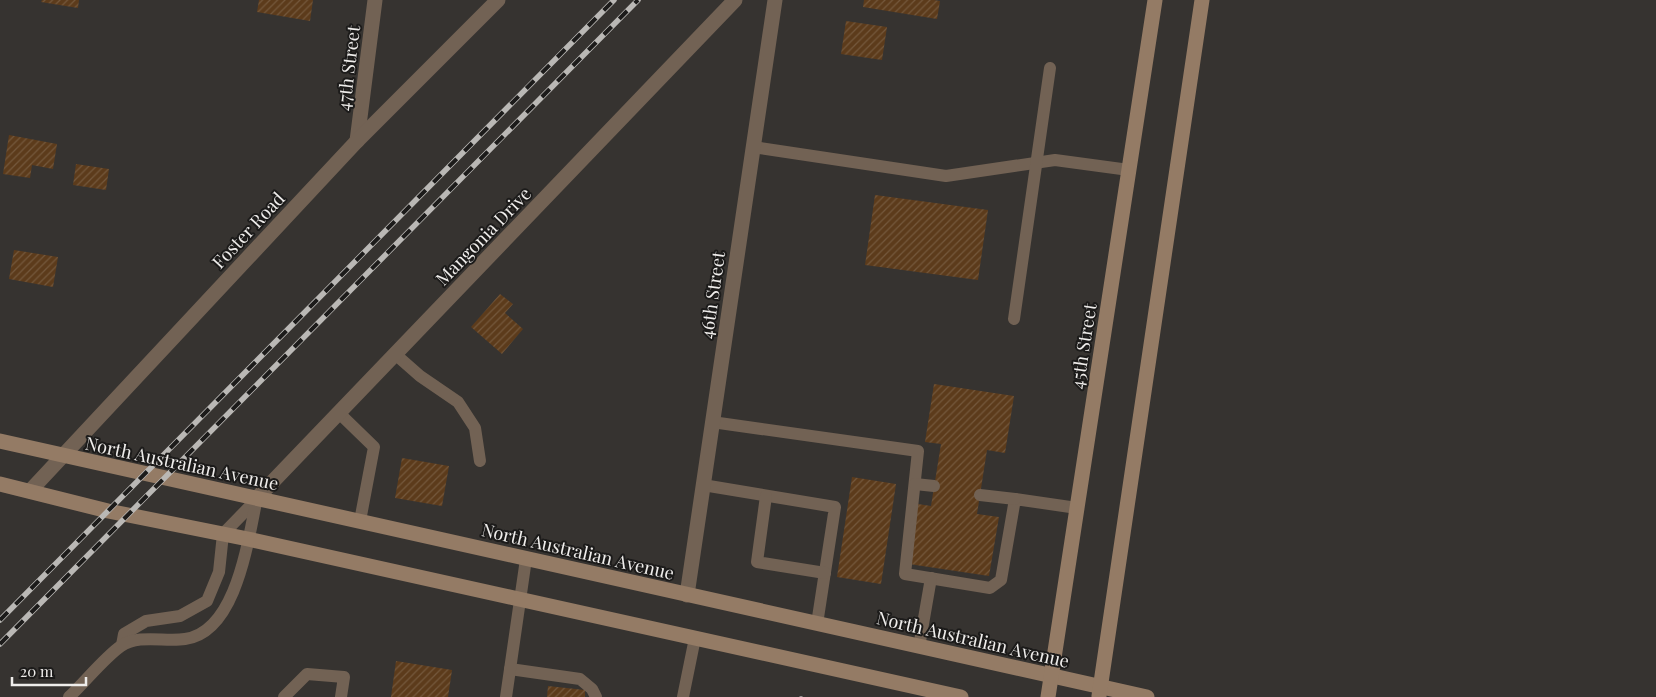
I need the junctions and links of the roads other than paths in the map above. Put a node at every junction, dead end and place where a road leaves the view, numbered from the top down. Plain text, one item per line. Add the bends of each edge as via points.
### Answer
1 (375, 0) edge
2 (498, 0) edge
3 (735, 0) edge
4 (775, 0) edge
5 (1155, 0) edge
6 (1202, 0) edge
7 (1050, 68) dead end
8 (357, 141) junction
9 (753, 148) junction
10 (1036, 163) junction
11 (1129, 170) junction
12 (1014, 318) dead end
13 (396, 354) junction
14 (339, 413) junction
15 (712, 422) junction
16 (0, 441) edge
17 (63, 456) junction
18 (480, 461) dead end
19 (0, 484) edge
20 (915, 484) junction
21 (703, 485) junction
22 (934, 486) dead end
23 (30, 491) junction
24 (980, 495) dead end
25 (766, 496) junction
26 (258, 498) junction
27 (1015, 499) junction
28 (1077, 508) junction
29 (360, 521) junction
30 (223, 534) junction
31 (248, 540) junction
32 (526, 559) junction
33 (825, 574) junction
34 (931, 578) junction
35 (687, 595) junction
36 (520, 600) junction
37 (817, 624) junction
38 (695, 638) junction
39 (122, 645) junction
40 (919, 647) junction
41 (510, 670) junction
42 (1051, 676) junction
43 (907, 691) edge
44 (1100, 692) edge
45 (70, 697) edge
46 (284, 697) edge
47 (341, 697) edge
48 (506, 697) edge
49 (596, 697) edge
50 (683, 697) edge
51 (961, 697) edge
52 (1048, 697) edge
53 (1147, 697) edge

1 - 8 street, 47th Street
2 - 8 street, Foster Road
3 - 13 street, Mangonia Drive
4 - 9 street, 46th Street
5 - 11 main road, 45th Street
6 - 44 main road
7 - 10 lane
8 - 17 street, Foster Road
9 - 10 lane via 946,176
9 - 15 street, 46th Street
10 - 11 lane via 1055,160
10 - 12 lane
11 - 28 main road, 45th Street
13 - 14 street, Mangonia Drive
13 - 18 lane via 420,376 458,402 475,428
14 - 26 street, Mangonia Drive
14 - 29 lane via 374,447
15 - 20 lane via 918,451
15 - 21 street, 46th Street
16 - 17 main road, North Australian Avenue
17 - 23 street, Foster Road
17 - 26 main road, North Australian Avenue
19 - 23 main road
20 - 22 lane
20 - 34 lane via 905,574
21 - 25 lane
21 - 35 street, 46th Street
23 - 30 main road via 108,511
24 - 27 lane
25 - 33 lane via 757,562
25 - 33 lane via 836,507
26 - 29 main road, North Australian Avenue
26 - 30 lane
26 - 31 lane
27 - 28 lane
27 - 34 lane via 1001,580 990,588
28 - 42 main road, 45th Street
29 - 32 main road, North Australian Avenue
30 - 31 main road
30 - 39 lane via 219,572 206,601 180,616 146,621 124,634
31 - 36 main road
31 - 39 lane via 246,556 228,605 209,627 186,639 147,639
32 - 35 main road, North Australian Avenue
32 - 36 lane
33 - 37 lane
34 - 40 lane
35 - 37 main road, North Australian Avenue
36 - 38 main road
36 - 41 lane
37 - 40 main road, North Australian Avenue
38 - 43 main road
38 - 50 lane
39 - 45 lane
40 - 42 main road, North Australian Avenue
41 - 48 lane
41 - 49 lane via 580,679
42 - 44 main road, North Australian Avenue
42 - 52 main road, 45th Street
43 - 51 main road
44 - 53 main road, North Australian Avenue
46 - 47 lane via 307,674 344,677

